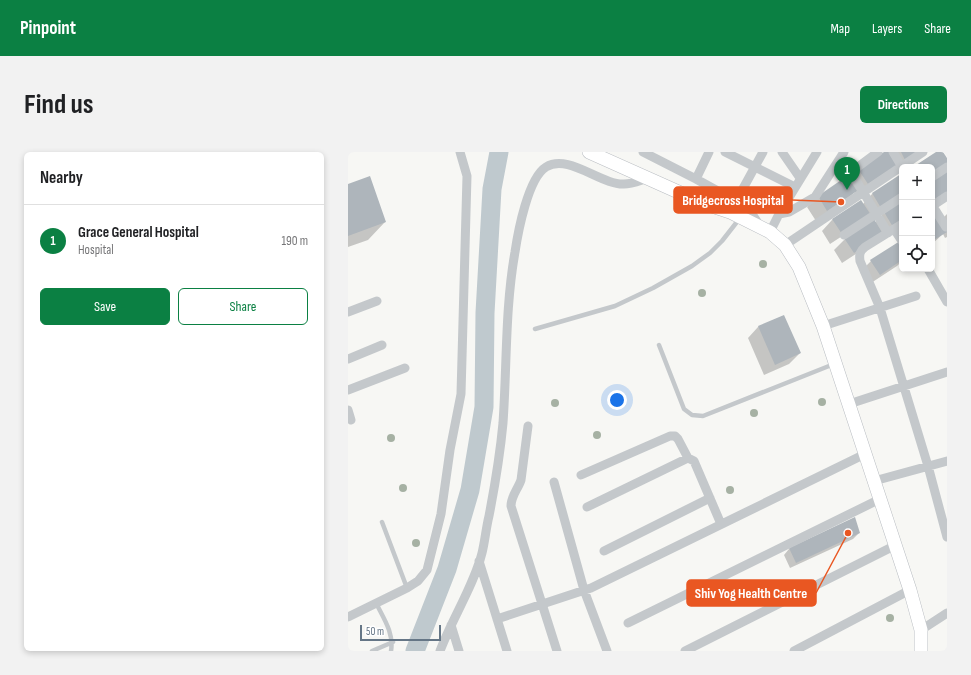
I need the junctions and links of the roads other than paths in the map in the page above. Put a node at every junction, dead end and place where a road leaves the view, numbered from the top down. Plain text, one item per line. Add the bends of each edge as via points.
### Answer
1 (460, 152) edge
2 (589, 152) edge
3 (643, 152) edge
4 (710, 152) edge
5 (725, 152) edge
6 (763, 152) edge
7 (782, 152) edge
8 (817, 152) edge
9 (844, 152) edge
10 (878, 152) edge
11 (892, 152) edge
12 (923, 152) edge
13 (658, 155) edge
14 (900, 164) edge
15 (906, 164) edge
16 (754, 167) junction
17 (947, 167) edge
18 (899, 169) edge
19 (935, 175) edge
20 (648, 178) junction
21 (800, 178) junction
22 (696, 179) junction
23 (795, 187) junction
24 (864, 192) junction
25 (947, 196) edge
26 (899, 199) edge
27 (935, 204) edge
28 (736, 210) junction
29 (935, 210) edge
30 (877, 213) junction
31 (779, 214) junction
32 (946, 227) edge
33 (765, 229) junction
34 (895, 229) edge
35 (844, 235) dead end
36 (785, 244) junction
37 (930, 272) edge
38 (916, 296) dead end
39 (377, 301) dead end
40 (947, 302) edge
41 (880, 308) junction
42 (348, 312) edge
43 (823, 326) junction
44 (534, 329) dead end
45 (382, 345) dead end
46 (659, 345) dead end
47 (348, 359) edge
48 (835, 364) junction
49 (405, 368) dead end
50 (947, 372) edge
51 (904, 386) junction
52 (348, 390) edge
53 (849, 404) junction
54 (348, 410) edge
55 (352, 420) dead end
56 (528, 426) dead end
57 (865, 454) junction
58 (688, 458) junction
59 (947, 461) edge
60 (928, 466) junction
61 (581, 475) dead end
62 (874, 480) junction
63 (554, 482) dead end
64 (710, 498) junction
65 (880, 499) junction
66 (587, 507) dead end
67 (382, 522) dead end
68 (721, 524) junction
69 (947, 537) edge
70 (896, 545) junction
71 (604, 551) dead end
72 (479, 561) junction
73 (408, 588) junction
74 (584, 590) junction
75 (910, 590) junction
76 (376, 603) junction
77 (542, 604) junction
78 (946, 616) edge
79 (348, 617) edge
80 (497, 619) junction
81 (628, 622) dead end
82 (451, 625) junction
83 (921, 630) junction
84 (393, 642) junction
85 (372, 651) edge
86 (391, 651) edge
87 (440, 651) edge
88 (459, 651) edge
89 (507, 651) edge
90 (557, 651) edge
91 (607, 651) edge
92 (685, 651) edge
93 (794, 651) edge
94 (921, 651) edge

1 - 73 street via 467,176 461,394 441,514 427,570
2 - 20 street
3 - 13 street
4 - 22 street
5 - 16 street
6 - 16 street
7 - 21 street
8 - 21 street
9 - 31 street via 815,197 789,212
10 - 24 street via 851,172
11 - 14 street
12 - 15 street
13 - 22 street
16 - 23 street
16 - 28 street
17 - 19 street
18 - 24 street
20 - 28 street via 703,202
20 - 72 street via 625,185 616,184 558,163 545,168 537,176 529,194 512,265 498,469
21 - 23 street
22 - 28 street
23 - 31 street
24 - 30 street
24 - 36 street
25 - 27 street
26 - 30 street
28 - 33 street
28 - 44 lane via 722,241 692,266 615,306
29 - 32 street
30 - 34 street
30 - 35 street
31 - 33 street
33 - 36 street
34 - 41 street via 865,247 859,255
36 - 43 street via 799,267
37 - 40 street
38 - 41 street
39 - 42 street
41 - 43 street
41 - 51 street
43 - 48 street
45 - 47 street
46 - 48 lane via 684,409 692,415 702,416
48 - 53 street
49 - 52 street
50 - 51 street
51 - 53 street
51 - 60 street
53 - 57 street
54 - 55 street
56 - 77 street via 521,480 511,500 511,506
57 - 62 street
57 - 68 street
58 - 61 street via 678,439 670,436
58 - 64 street via 694,461
58 - 66 street
59 - 60 street
60 - 62 street
60 - 69 street
62 - 65 street
63 - 74 street
64 - 68 street
64 - 71 street
65 - 70 street
65 - 81 street
67 - 73 lane
68 - 74 street
70 - 75 street
70 - 92 street
72 - 80 street
72 - 82 street
73 - 76 street
74 - 77 street
74 - 91 street
75 - 83 street
75 - 93 street
76 - 79 street
76 - 84 lane
77 - 80 street
77 - 90 street
78 - 83 street
80 - 89 street
82 - 87 street
82 - 88 street
83 - 94 street
84 - 85 lane
84 - 86 lane

